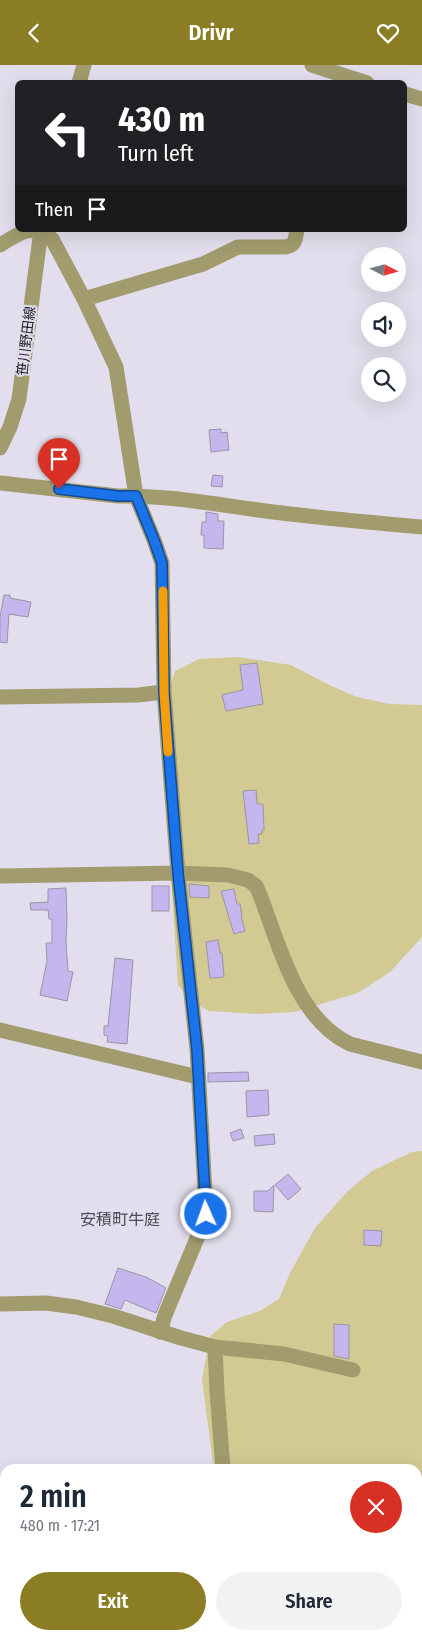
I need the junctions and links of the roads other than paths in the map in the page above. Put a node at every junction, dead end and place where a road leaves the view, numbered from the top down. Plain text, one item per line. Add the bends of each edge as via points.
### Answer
1 (84, 65) edge
2 (312, 65) edge
3 (342, 74) edge
4 (81, 80) edge
5 (359, 80) edge
6 (407, 95) edge
7 (422, 99) edge
8 (26, 232) edge
9 (41, 232) edge
10 (43, 232) edge
11 (297, 232) edge
12 (0, 245) edge
13 (84, 299) junction
14 (0, 449) edge
15 (0, 483) edge
16 (136, 496) junction
17 (422, 527) edge
18 (164, 692) junction
19 (0, 697) edge
20 (178, 873) junction
21 (0, 876) edge
22 (0, 1030) edge
23 (422, 1062) edge
24 (198, 1077) junction
25 (0, 1304) edge
26 (160, 1331) junction
27 (216, 1347) junction
28 (353, 1370) dead end
29 (223, 1464) edge

1 - 4 street
2 - 3 street
3 - 5 street
6 - 7 street
8 - 12 street via 18,233
9 - 14 street, 笹川野田線 via 19,399
10 - 13 street via 52,239
11 - 13 street via 292,245 238,247 204,264
13 - 16 street via 116,367
15 - 16 street
16 - 17 street
16 - 18 street via 162,563
18 - 19 street
18 - 20 street
20 - 21 street
20 - 23 street via 237,876 252,882 258,890 290,975 327,1028 350,1044
20 - 24 street
22 - 24 street
24 - 26 street via 206,1214
25 - 26 street via 70,1306
26 - 27 street
27 - 28 street via 284,1354
27 - 29 street

